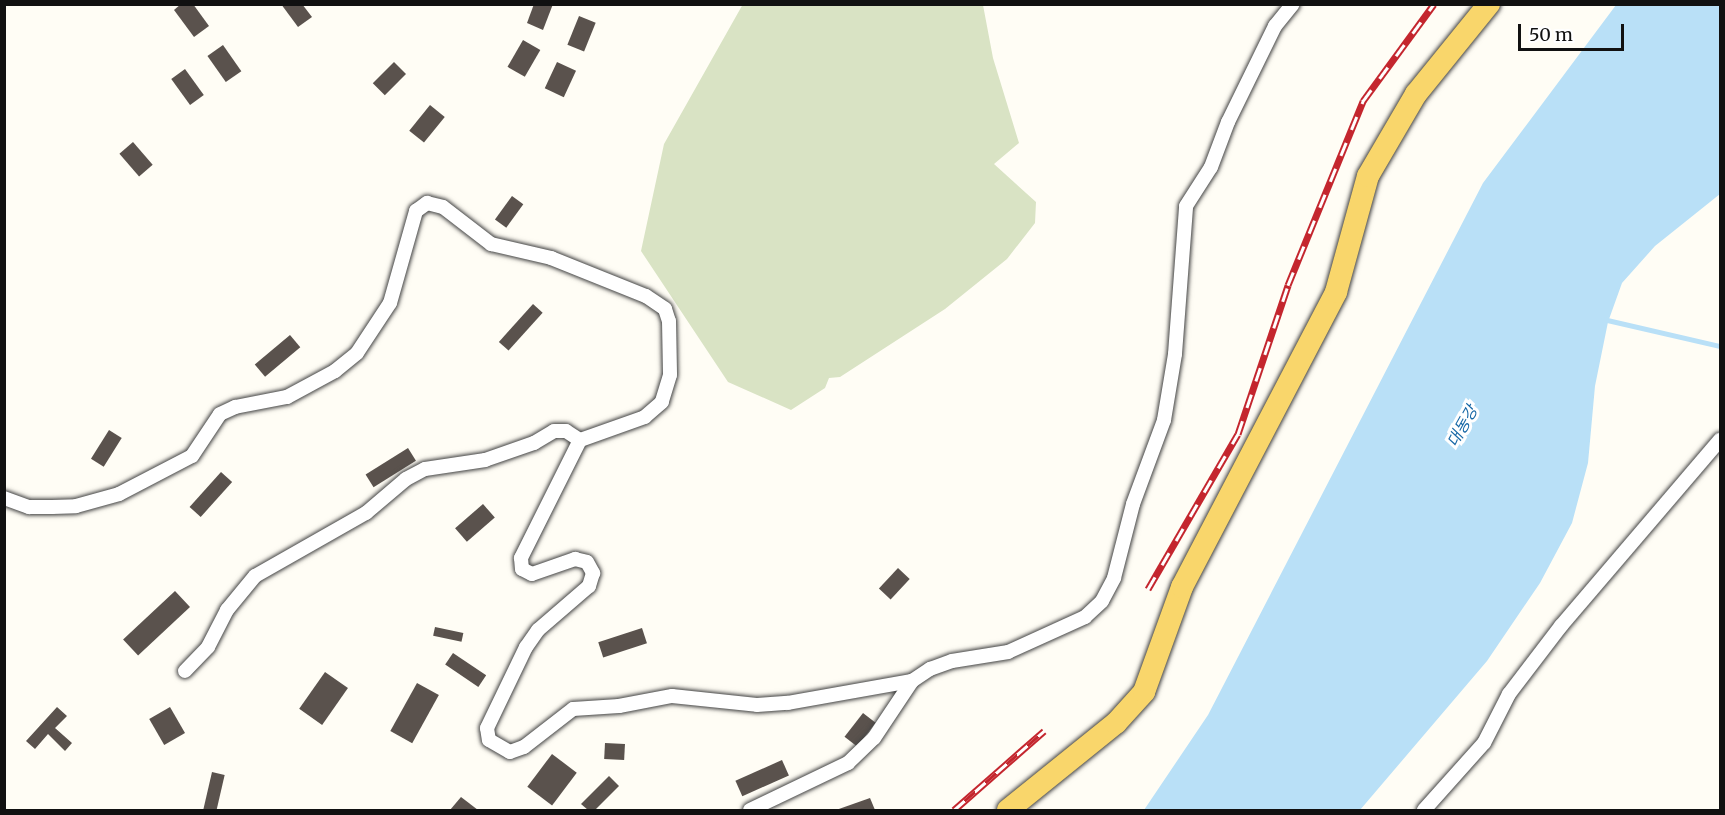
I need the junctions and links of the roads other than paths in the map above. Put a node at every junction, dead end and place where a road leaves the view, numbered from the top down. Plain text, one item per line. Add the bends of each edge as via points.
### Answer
1 (1293, 4) edge
2 (1489, 4) edge
3 (580, 440) junction
4 (1720, 440) edge
5 (4, 498) edge
6 (185, 671) dead end
7 (912, 681) junction
8 (750, 810) edge
9 (1008, 810) edge
10 (1424, 810) edge

1 - 7 street via 1275,26 1228,122 1211,167 1186,206 1175,354 1164,420 1133,504 1114,578 1102,601 1085,617 1008,652 952,661
2 - 9 main road via 1416,94 1368,176 1336,292 1182,587 1144,692 1116,723
3 - 5 street via 645,417 662,402 670,375 669,321 665,309 646,296 551,258 491,244 443,207 427,203 416,211 400,275 385,312 357,353 335,371 287,397 235,407 220,414 192,456 119,494 76,506 52,507 29,507
3 - 6 street via 566,431 555,431 534,443 485,460 424,469 406,479 366,513 255,576 227,610 208,647
3 - 7 street via 521,558 522,569 532,574 575,559 587,562 591,580 577,600 538,630 526,647 487,728 489,740 497,748 510,752 524,747 573,709 619,706 672,696 757,705 788,703
4 - 10 street via 1561,626 1509,694 1484,742
7 - 8 street via 874,738 848,763

